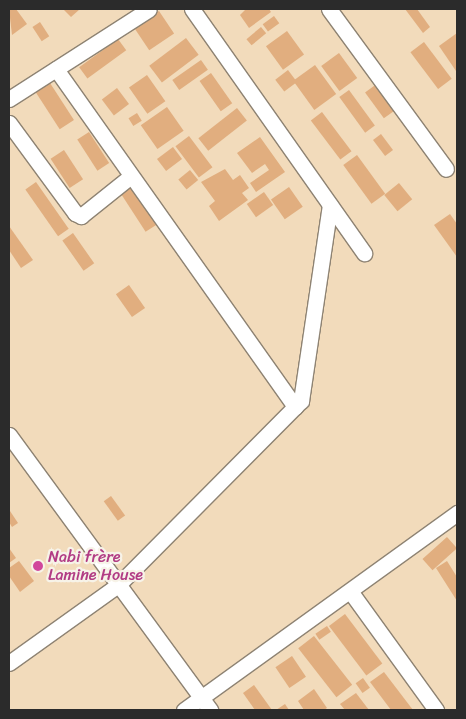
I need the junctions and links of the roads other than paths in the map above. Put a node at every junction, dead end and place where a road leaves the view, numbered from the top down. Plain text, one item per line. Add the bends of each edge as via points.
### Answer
1 (149, 9) edge
2 (192, 9) edge
3 (329, 9) edge
4 (56, 69) junction
5 (9, 99) edge
6 (9, 123) edge
7 (446, 169) dead end
8 (131, 176) junction
9 (330, 205) junction
10 (364, 253) dead end
11 (295, 407) junction
12 (9, 435) edge
13 (457, 513) edge
14 (118, 585) junction
15 (350, 591) junction
16 (9, 663) edge
17 (205, 704) edge
18 (184, 710) edge
19 (436, 710) edge

1 - 4 street
2 - 9 street
3 - 7 street
4 - 5 street
4 - 8 street
6 - 8 street via 75,213 81,216
8 - 11 street
9 - 10 street
9 - 11 street via 301,401
11 - 14 street
12 - 14 street
13 - 15 street
14 - 16 street
14 - 17 street
15 - 17 street
15 - 19 street
17 - 18 street

